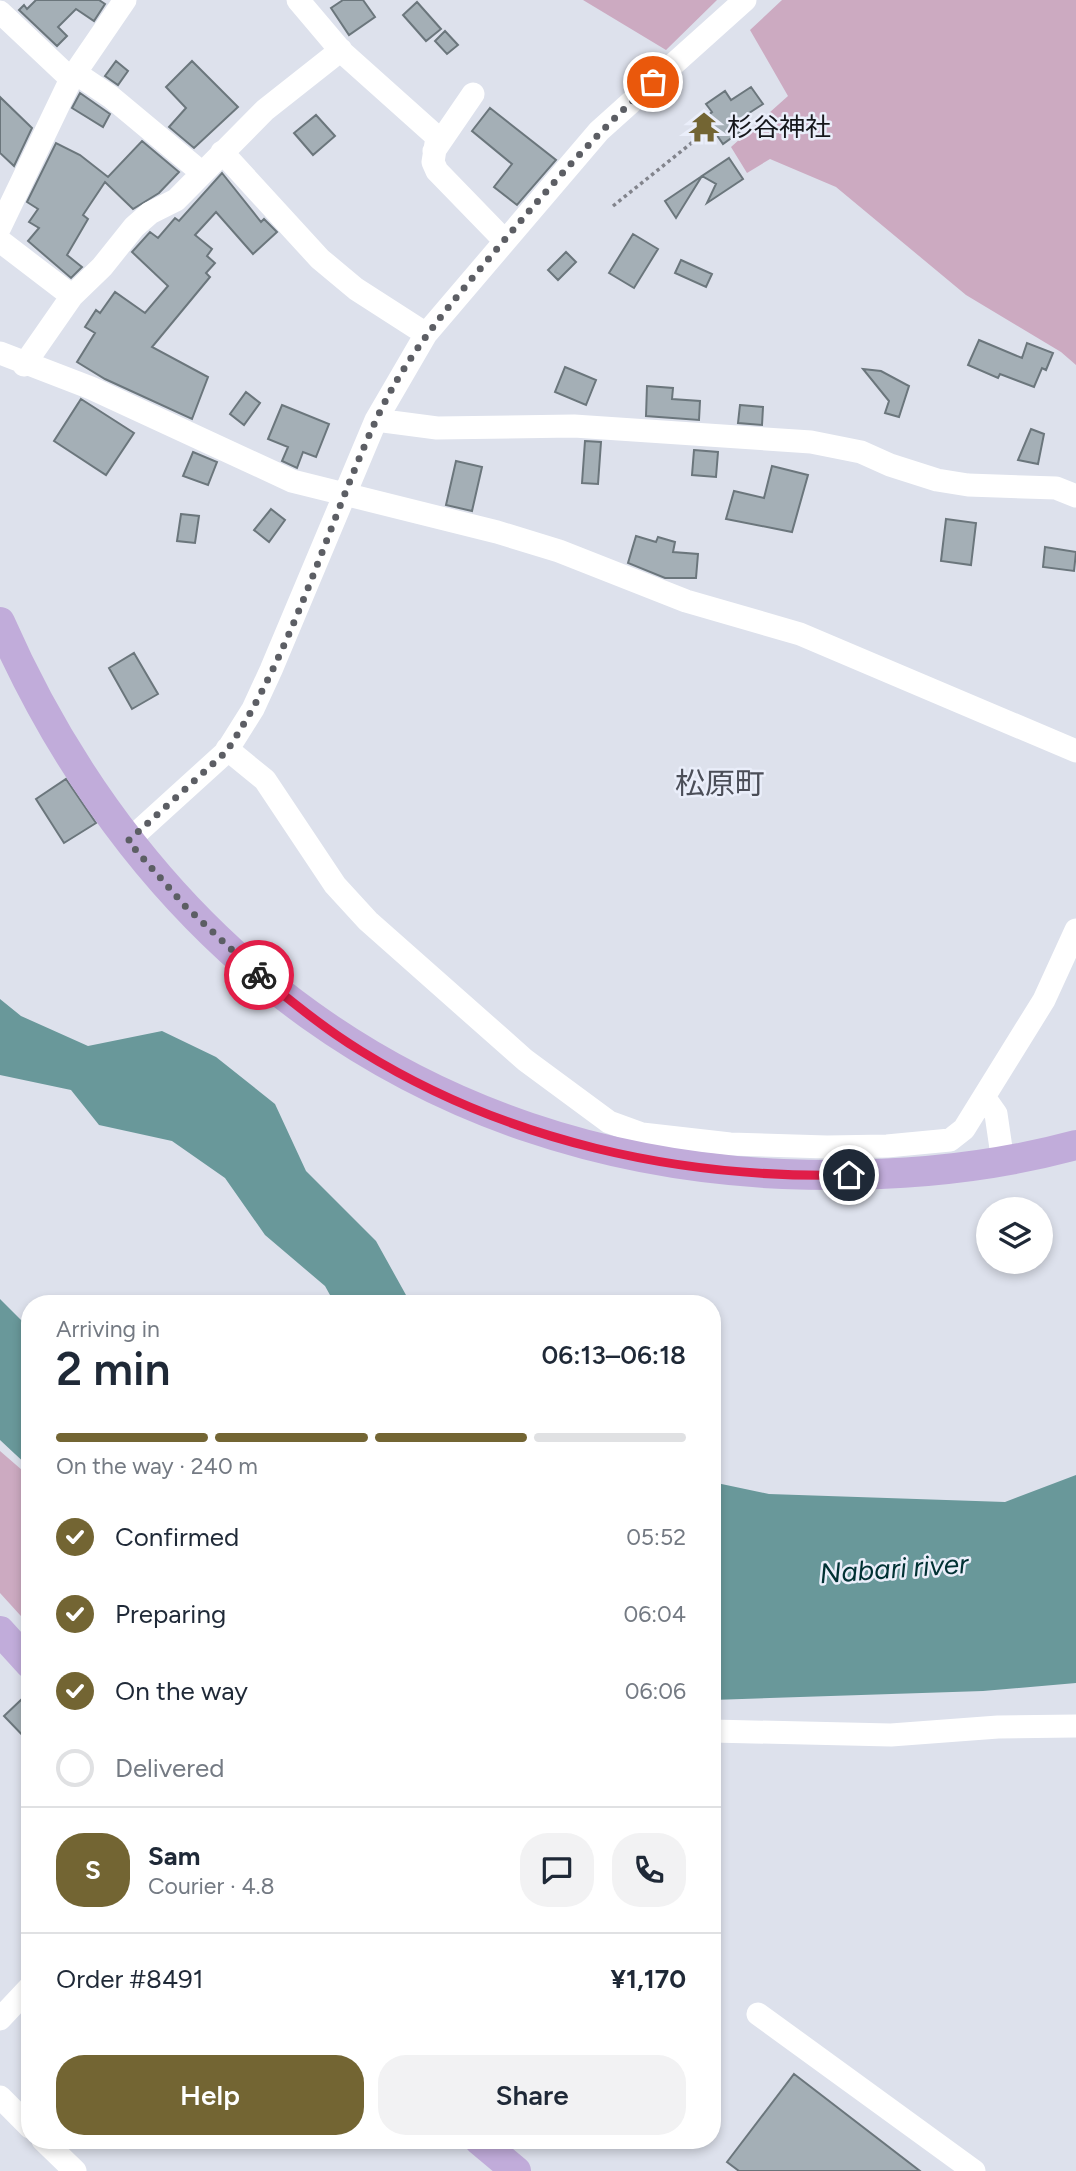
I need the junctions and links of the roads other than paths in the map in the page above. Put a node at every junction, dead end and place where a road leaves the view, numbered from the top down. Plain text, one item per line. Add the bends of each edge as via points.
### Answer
1 (125, 0) edge
2 (298, 0) edge
3 (745, 0) edge
4 (0, 12) edge
5 (341, 50) junction
6 (74, 74) junction
7 (473, 94) dead end
8 (434, 151) junction
9 (222, 152) junction
10 (201, 172) junction
11 (0, 227) edge
12 (504, 240) junction
13 (0, 241) edge
14 (72, 296) junction
15 (426, 334) junction
16 (0, 353) edge
17 (24, 365) junction
18 (376, 420) junction
19 (344, 494) junction
20 (1076, 496) edge
21 (0, 622) edge
22 (227, 749) junction
23 (1076, 751) edge
24 (128, 841) junction
25 (1076, 930) edge
26 (984, 1097) junction
27 (1076, 1145) edge
28 (1003, 1163) junction
29 (0, 1630) edge
30 (21, 1654) edge
31 (1076, 1726) edge
32 (721, 1731) edge
33 (21, 1997) edge
34 (758, 2014) dead end
35 (0, 2019) edge
36 (0, 2097) edge
37 (21, 2118) edge
38 (52, 2149) edge
39 (490, 2149) edge
40 (75, 2171) edge
41 (516, 2171) edge
42 (974, 2171) edge

1 - 6 street
2 - 5 street
3 - 12 street via 599,131
4 - 6 street
5 - 8 street via 437,137
5 - 9 street via 265,110
6 - 10 street via 111,97
6 - 11 street
7 - 8 street
8 - 12 street via 437,171
9 - 10 street
9 - 15 street via 320,259 356,289
10 - 14 street via 176,200 134,227 103,267
12 - 15 street
13 - 14 street
14 - 17 street
15 - 18 street
16 - 17 street
17 - 19 street via 91,388 292,481
18 - 19 street
18 - 20 street via 436,428 574,426 811,442 861,452 937,480 1056,488
19 - 22 street via 271,670
19 - 23 street via 559,551 686,601 800,634
21 - 24 main road via 23,676 63,747
22 - 24 street
22 - 26 street via 265,780 335,885 368,921 525,1060 609,1122 627,1130 730,1144 887,1146 950,1140 964,1129
24 - 28 main road via 221,942 328,1030 419,1084 488,1114 610,1152 713,1170 876,1175
25 - 26 street via 1044,1000
26 - 28 street via 996,1114
27 - 28 main road
29 - 30 main road
31 - 32 street via 891,1735
33 - 35 street
34 - 42 street
36 - 37 street
38 - 40 street
39 - 41 main road

